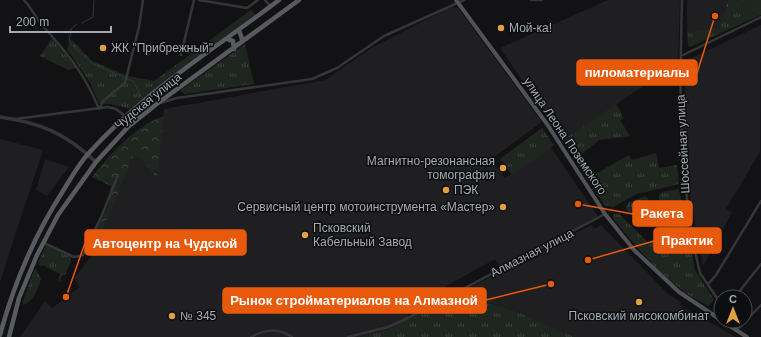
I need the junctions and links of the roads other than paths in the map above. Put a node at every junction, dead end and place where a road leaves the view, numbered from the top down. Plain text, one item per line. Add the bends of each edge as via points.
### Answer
1 (24, 0) edge
2 (143, 0) edge
3 (194, 0) edge
4 (199, 0) edge
5 (258, 0) edge
6 (265, 0) edge
7 (280, 0) edge
8 (299, 0) edge
9 (464, 0) edge
10 (531, 0) edge
11 (542, 0) edge
12 (682, 0) edge
13 (457, 1) edge
14 (271, 7) junction
15 (761, 17) edge
16 (238, 30) junction
17 (248, 38) junction
18 (227, 39) junction
19 (234, 48) junction
20 (181, 55) dead end
21 (681, 56) junction
22 (158, 103) junction
23 (100, 108) junction
24 (126, 116) junction
25 (0, 117) edge
26 (14, 119) junction
27 (88, 154) junction
28 (96, 162) junction
29 (118, 175) dead end
30 (761, 201) edge
31 (605, 214) junction
32 (44, 243) junction
33 (761, 264) edge
34 (708, 284) junction
35 (741, 289) edge
36 (713, 292) edge
37 (761, 304) edge
38 (713, 315) edge
39 (737, 330) joint
40 (0, 335) edge
41 (9, 337) edge
42 (251, 337) edge
43 (292, 337) edge
44 (348, 337) edge
45 (748, 337) edge

1 - 23 street via 89,84
2 - 23 street via 140,27 125,83 103,100
3 - 20 street
4 - 5 street via 247,8
6 - 14 street
7 - 14 highway, Чудская улица
8 - 17 highway, Чудская улица
9 - 13 street
10 - 11 street
12 - 21 street, Шоссейная улица
13 - 22 street via 384,36 337,68 312,79 177,98
13 - 31 main road, улица Леона Поземского via 547,124
14 - 16 highway, Чудская улица
15 - 21 street
16 - 17 highway via 242,39
16 - 18 highway, Чудская улица
17 - 19 highway, Чудская улица
18 - 19 highway via 233,41
18 - 24 highway, Чудская улица
19 - 22 highway, Чудская улица
21 - 34 street, Шоссейная улица via 680,126 684,186 690,230 700,273
22 - 28 highway, Чудская улица via 128,127
23 - 24 street via 112,108
23 - 26 street
24 - 27 highway, Чудская улица
25 - 26 street
26 - 27 street via 52,129
27 - 28 street
27 - 40 highway, Чудская улица via 50,211 28,252 10,295
28 - 32 highway, Чудская улица via 58,216
29 - 32 street via 100,222 83,255 74,256
30 - 34 street
31 - 38 main road, улица Леона Поземского via 634,250 670,285
31 - 44 street, Алмазная улица via 408,318 388,327
32 - 41 highway, Чудская улица via 19,298
33 - 35 street
34 - 36 street, Шоссейная улица
37 - 39 street
39 - 45 main road, улица Леона Поземского
42 - 43 street via 273,330

